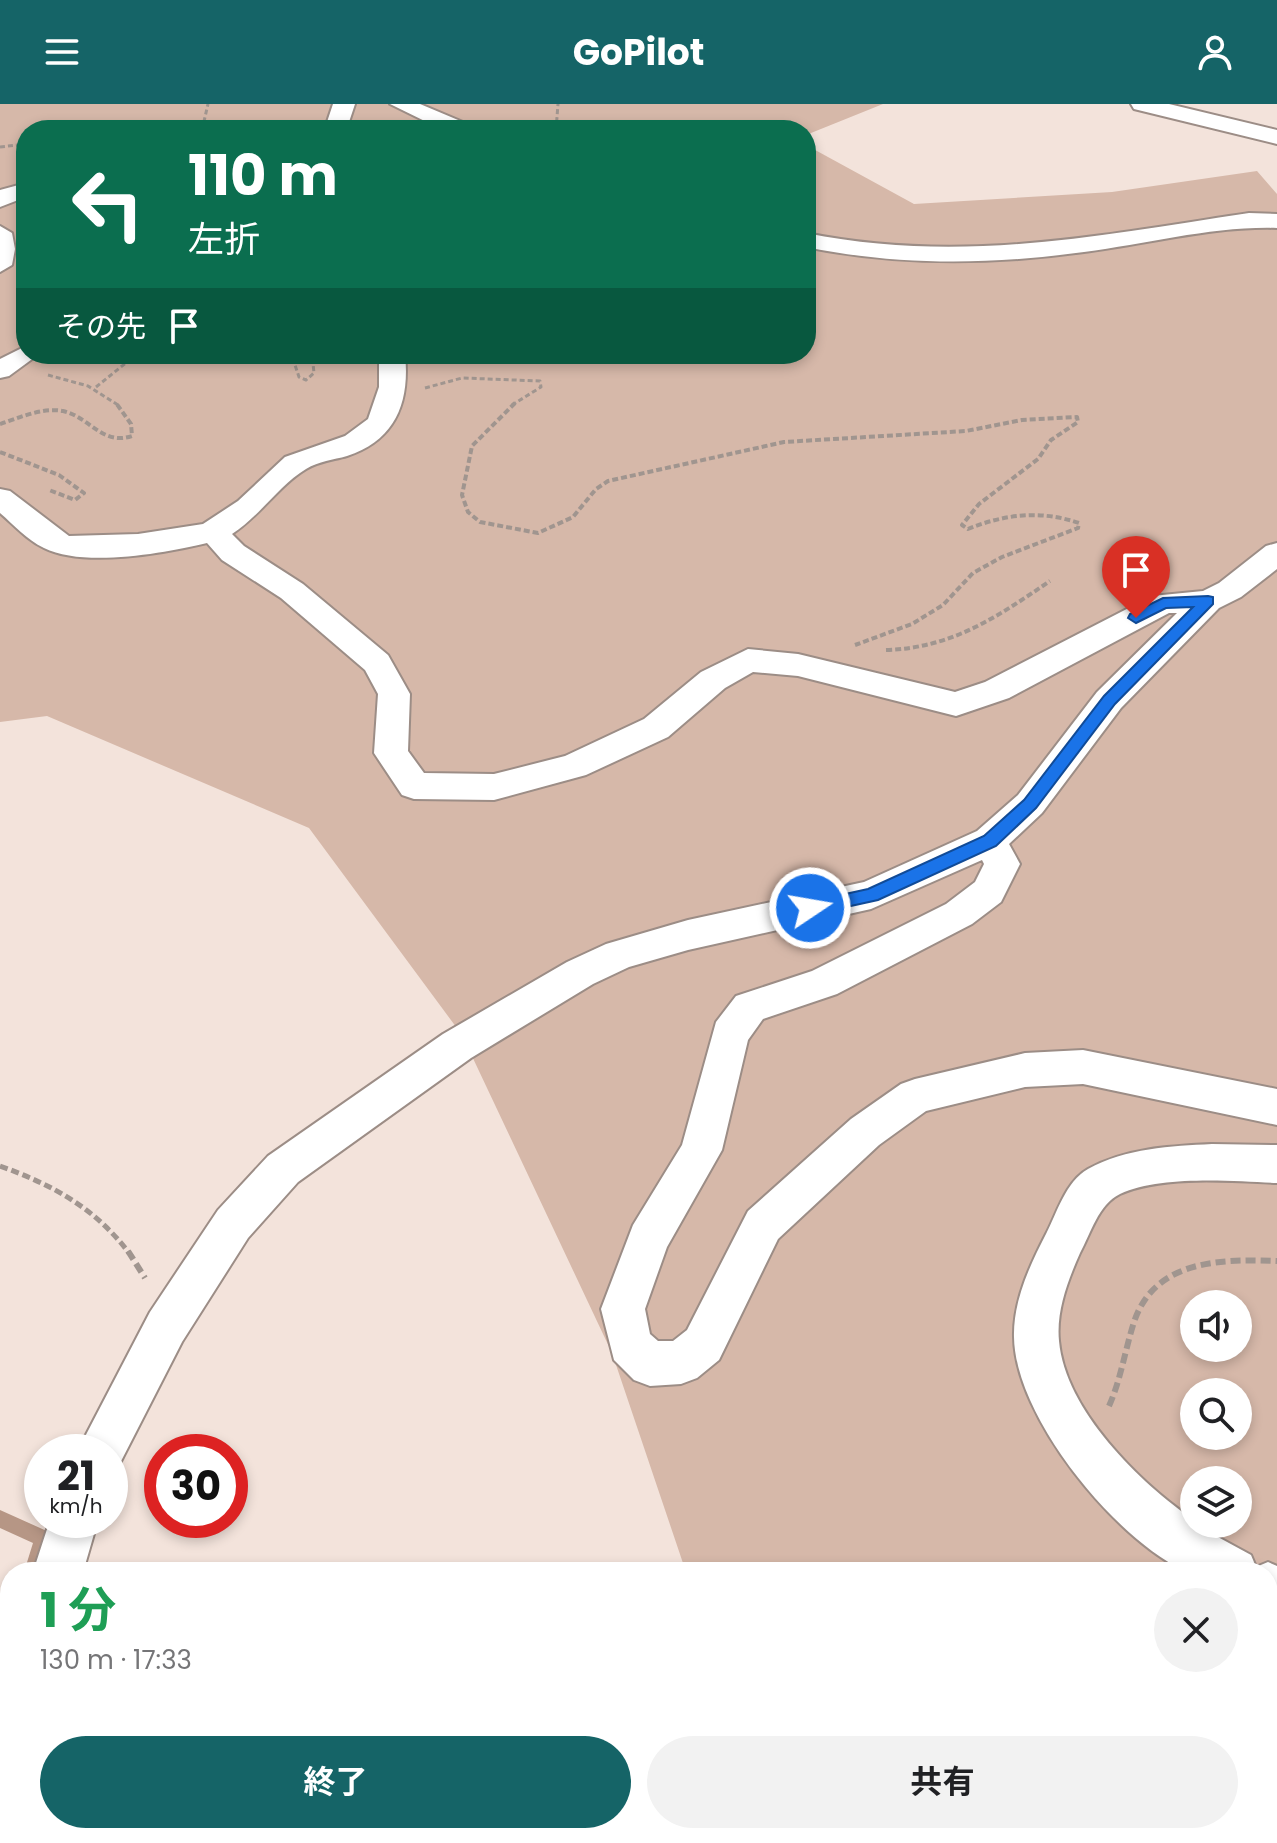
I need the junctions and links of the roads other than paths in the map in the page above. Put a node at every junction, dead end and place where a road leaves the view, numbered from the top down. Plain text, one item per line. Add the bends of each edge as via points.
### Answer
1 (401, 104) edge
2 (1142, 104) edge
3 (439, 120) edge
4 (1277, 137) edge
5 (1277, 221) edge
6 (0, 233) edge
7 (816, 243) edge
8 (0, 265) edge
9 (34, 364) edge
10 (392, 364) edge
11 (0, 370) edge
12 (0, 498) edge
13 (213, 532) junction
14 (1277, 553) edge
15 (1208, 601) junction
16 (990, 841) junction
17 (1277, 1107) edge
18 (1277, 1164) edge
19 (110, 1434) edge
20 (68, 1538) edge
21 (61, 1562) edge
22 (1219, 1562) edge

1 - 3 street
2 - 4 street
5 - 7 street via 1249,220 985,255 851,252
6 - 8 street
9 - 11 street
10 - 13 street via 393,396 372,435 305,457
12 - 13 street via 37,532 65,546 96,548
13 - 15 street via 377,663 394,694 391,753 414,786 494,787 574,766 656,728 713,680 748,660 798,665 956,704 997,690 1163,603
14 - 15 street
15 - 16 street via 1109,700 1030,804
16 - 17 street via 1002,864 988,892 959,914 824,983 750,1007 730,1034 701,1150 648,1239 623,1309 630,1345 650,1364 681,1362 703,1345 763,1225 865,1132 915,1096 1025,1070 1083,1067
16 - 19 street via 871,895 619,955 457,1046 283,1169 233,1224 172,1319
18 - 22 street via 1231,1162 1129,1173 1101,1183 1086,1200 1048,1274 1036,1341 1053,1401 1125,1499
20 - 21 street

